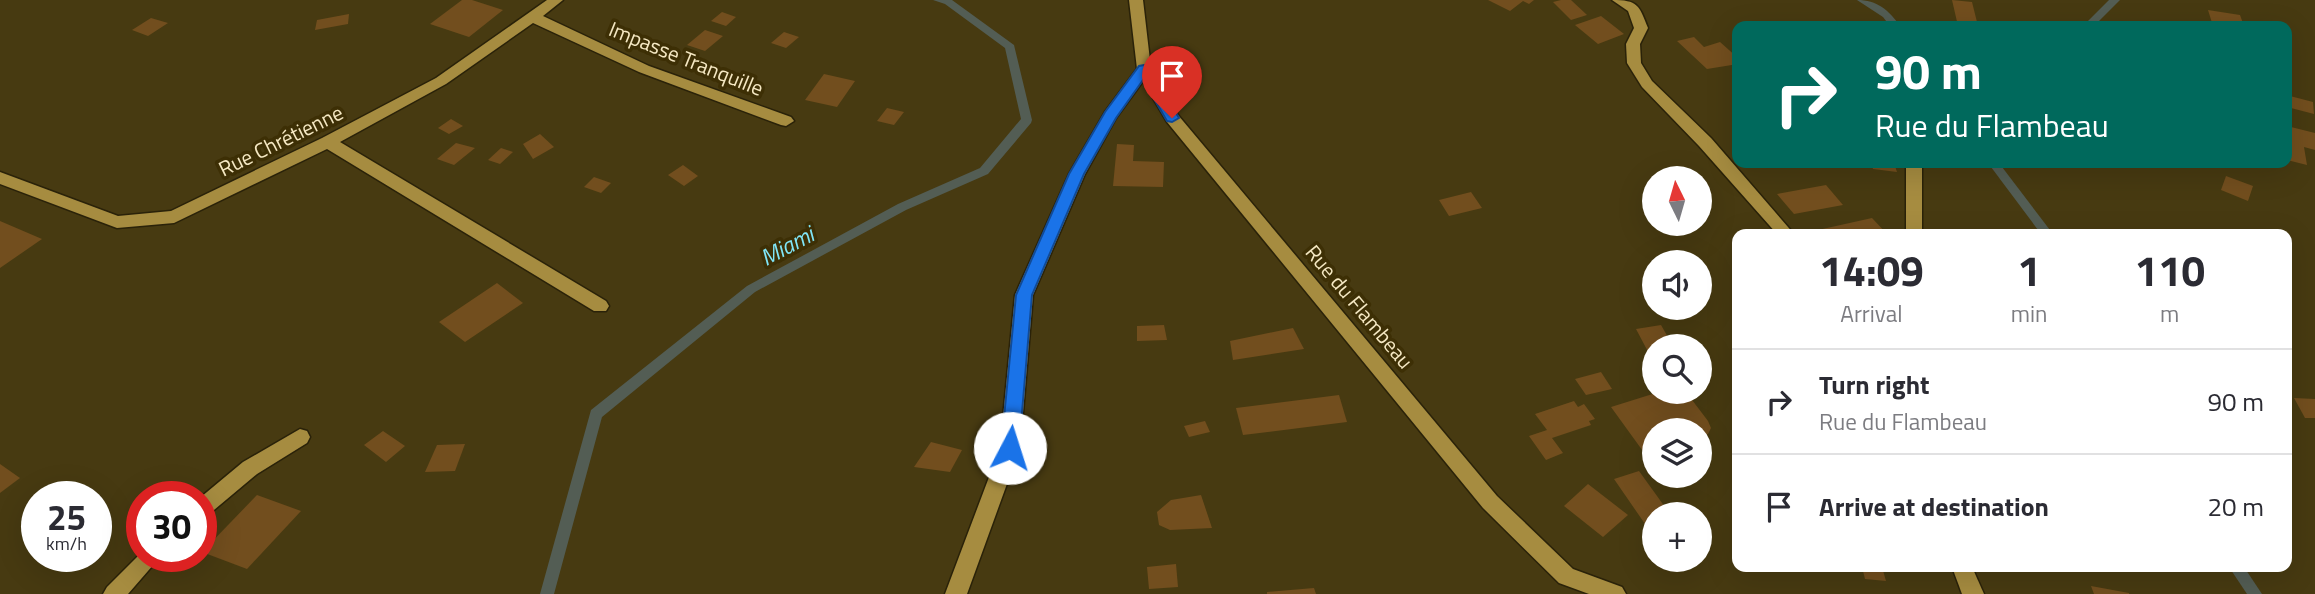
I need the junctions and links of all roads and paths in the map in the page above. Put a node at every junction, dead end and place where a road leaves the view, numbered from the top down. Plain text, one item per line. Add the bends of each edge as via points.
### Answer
1 (556, 0) edge
2 (1136, 0) edge
3 (1619, 0) edge
4 (533, 17) junction
5 (1144, 69) junction
6 (786, 121) dead end
7 (328, 142) junction
8 (1913, 168) edge
9 (0, 178) edge
10 (1782, 229) edge
11 (1914, 229) edge
12 (600, 306) dead end
13 (300, 437) dead end
14 (217, 496) edge
15 (136, 572) edge
16 (1964, 572) edge
17 (114, 594) edge
18 (956, 594) edge
19 (1615, 594) edge
20 (1973, 594) edge

1 - 4 street, Rue Chrétienne
2 - 5 street, Rue du Flambeau
3 - 10 street via 1634,9 1641,28 1633,44 1634,63 1647,84
4 - 6 street, Impasse Tranquille via 643,69
4 - 7 street, Rue Chrétienne via 441,81
5 - 18 street via 1077,174 1024,295 1010,448
5 - 19 street, Rue du Flambeau via 1172,118 1490,502 1566,576
7 - 9 street, Rue Chrétienne via 174,217 117,222
7 - 12 street
8 - 11 street
13 - 14 street via 250,468
15 - 17 street
16 - 20 street

